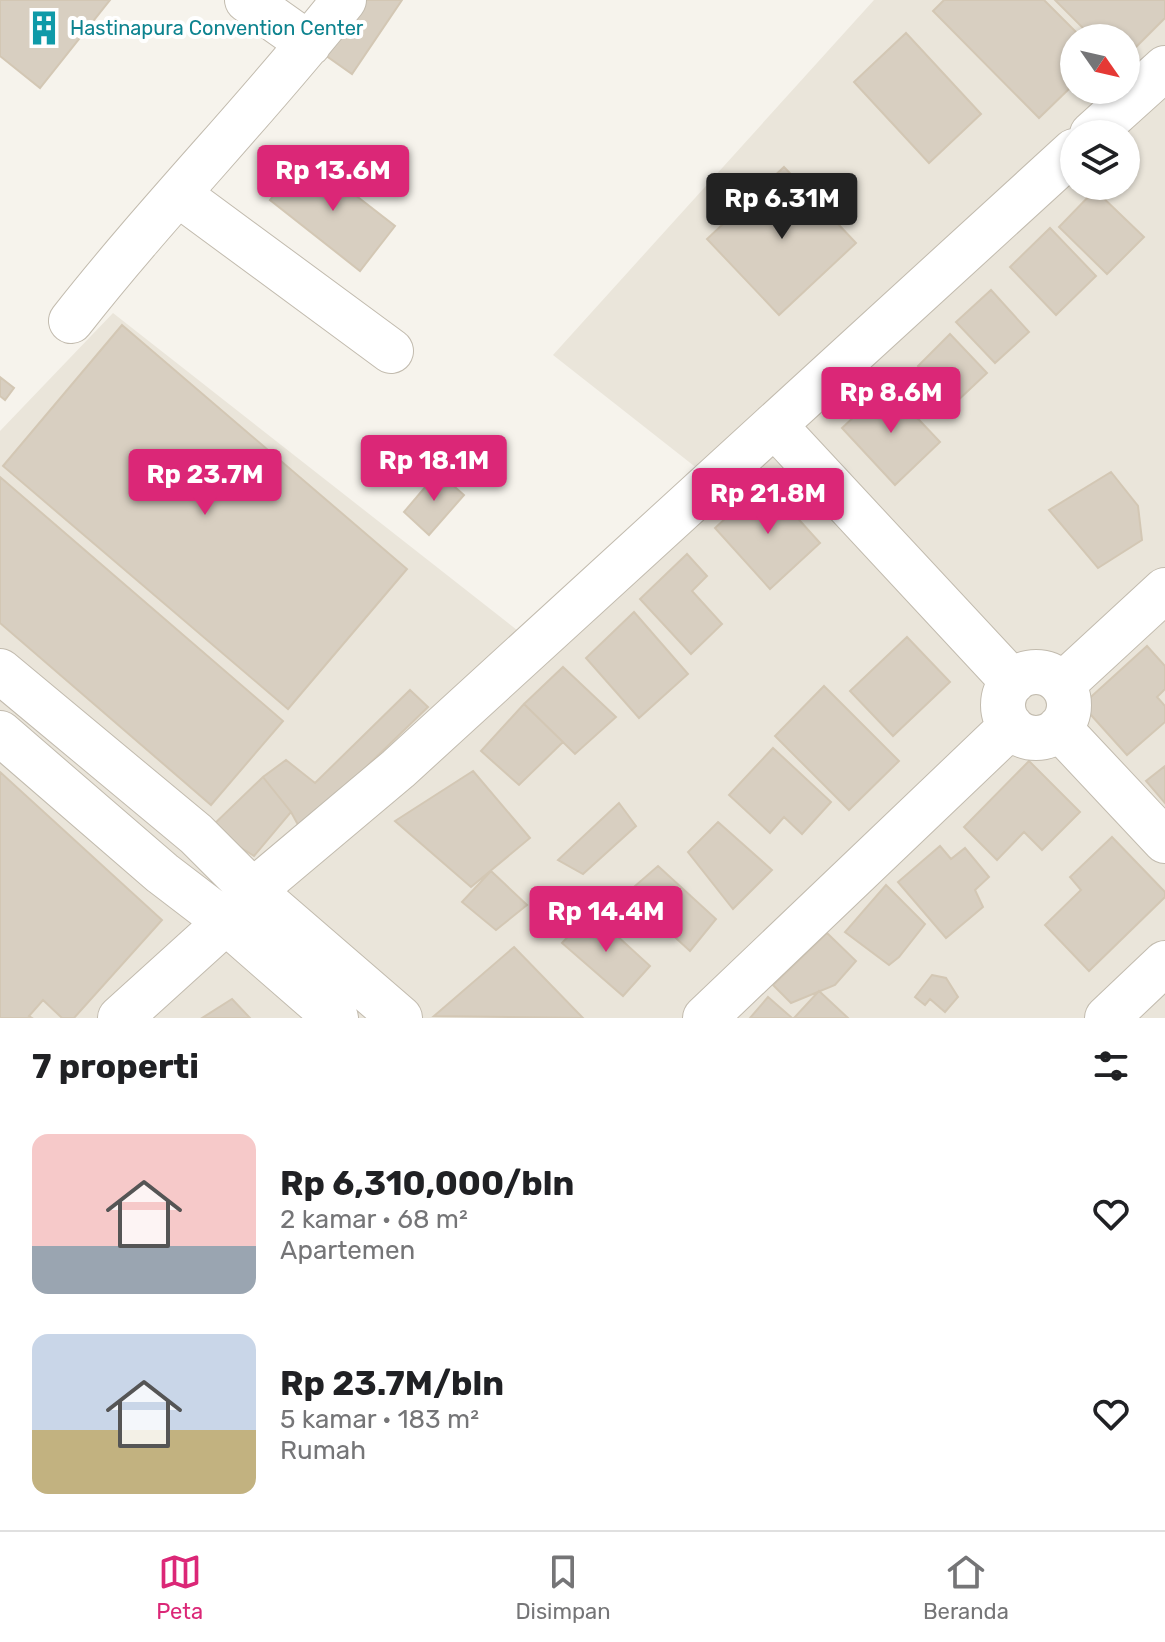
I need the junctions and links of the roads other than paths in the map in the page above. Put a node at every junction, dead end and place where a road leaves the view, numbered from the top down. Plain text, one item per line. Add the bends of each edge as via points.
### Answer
1 (247, 0) edge
2 (344, 0) edge
3 (309, 44) junction
4 (1165, 68) edge
5 (1107, 120) edge
6 (1060, 164) edge
7 (178, 194) junction
8 (71, 321) dead end
9 (391, 351) dead end
10 (774, 425) junction
11 (1165, 590) edge
12 (1013, 682) junction
13 (4, 684) edge
14 (1063, 684) junction
15 (1011, 726) junction
16 (1059, 728) junction
17 (0, 733) edge
18 (196, 834) junction
19 (1165, 841) edge
20 (162, 873) junction
21 (240, 906) junction
22 (1165, 963) edge
23 (120, 1018) edge
24 (336, 1018) edge
25 (400, 1018) edge
26 (705, 1018) edge
27 (1107, 1018) edge

1 - 3 street
2 - 3 street
3 - 7 street
4 - 5 street
6 - 10 street
7 - 8 street
7 - 9 street
10 - 12 street
10 - 21 street
11 - 14 street
12 - 14 street via 1033,672
12 - 15 street via 1004,704
13 - 18 street
14 - 16 street via 1069,707
15 - 16 street via 1040,738
15 - 26 street
16 - 19 street
17 - 20 street
18 - 20 street
18 - 21 street
20 - 21 street
21 - 23 street
21 - 24 street
21 - 25 street
22 - 27 street

